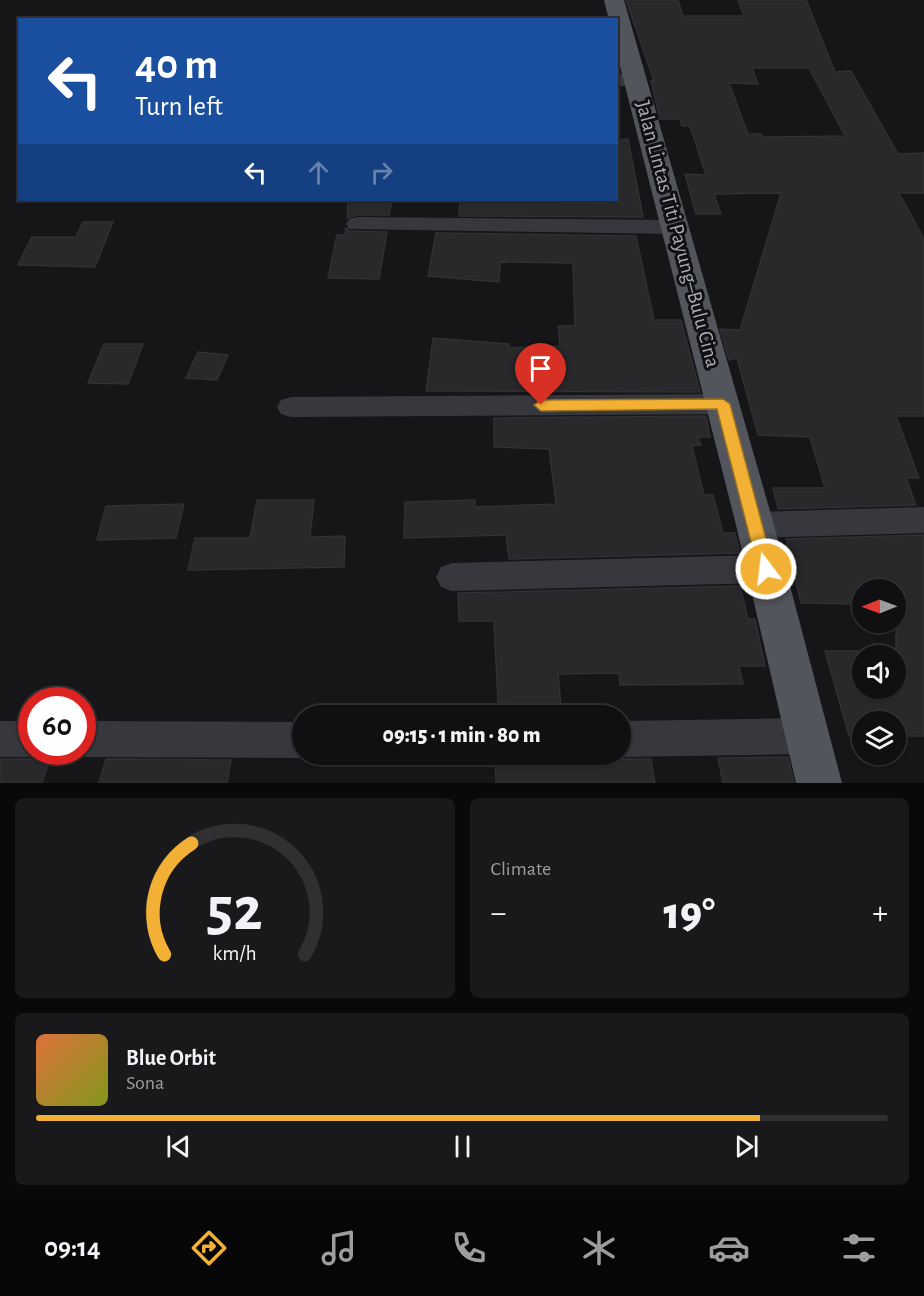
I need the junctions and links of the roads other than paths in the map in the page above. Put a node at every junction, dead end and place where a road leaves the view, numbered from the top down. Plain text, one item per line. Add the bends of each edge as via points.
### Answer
1 (614, 0) edge
2 (617, 18) edge
3 (618, 25) edge
4 (627, 80) edge
5 (357, 224) dead end
6 (677, 227) junction
7 (723, 404) junction
8 (291, 407) dead end
9 (924, 520) edge
10 (755, 525) junction
11 (766, 569) junction
12 (452, 577) dead end
13 (806, 736) junction
14 (0, 739) edge
15 (18, 739) edge
16 (96, 739) edge
17 (631, 739) edge
18 (292, 740) edge
19 (819, 783) edge

1 - 2 main road, Jalan Lintas Titi Payung–Bulu Cina
3 - 4 main road, Jalan Lintas Titi Payung–Bulu Cina
4 - 6 main road, Jalan Lintas Titi Payung–Bulu Cina
5 - 6 street
6 - 7 main road, Jalan Lintas Titi Payung–Bulu Cina
7 - 8 street
7 - 10 main road, Jalan Lintas Titi Payung–Bulu Cina
9 - 10 street
10 - 11 main road, Jalan Lintas Titi Payung–Bulu Cina
11 - 12 street
11 - 13 main road, Jalan Lintas Titi Payung–Bulu Cina
13 - 17 street
13 - 19 main road, Jalan Lintas Titi Payung–Bulu Cina
14 - 15 street
16 - 18 street

